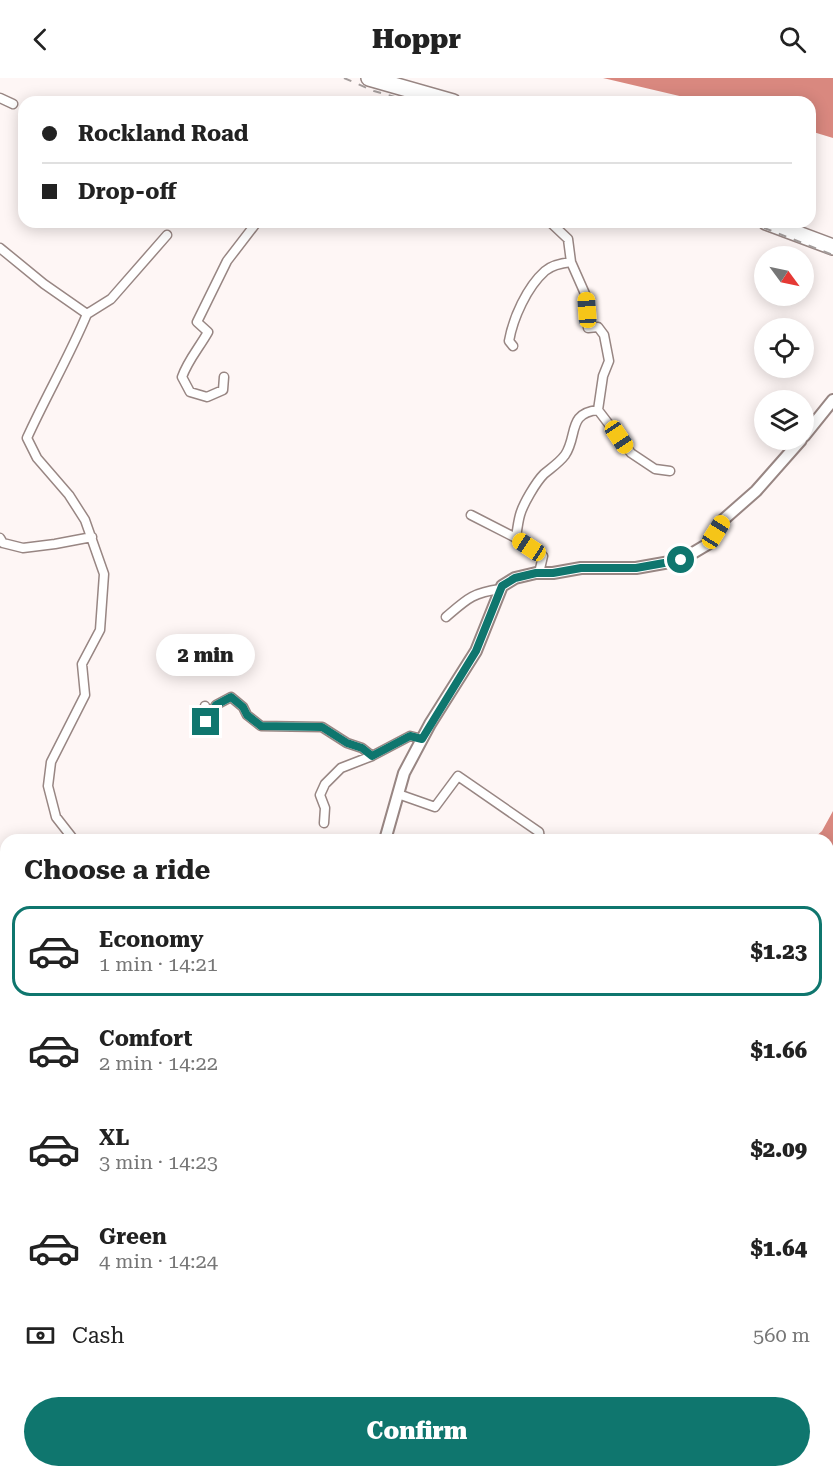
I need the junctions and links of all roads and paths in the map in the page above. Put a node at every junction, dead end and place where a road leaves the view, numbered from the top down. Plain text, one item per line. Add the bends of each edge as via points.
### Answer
1 (369, 78) edge
2 (432, 96) edge
3 (0, 99) edge
4 (13, 104) dead end
5 (253, 228) edge
6 (556, 228) edge
7 (782, 228) edge
8 (167, 236) dead end
9 (833, 247) edge
10 (0, 248) edge
11 (571, 262) junction
12 (87, 314) junction
13 (513, 346) dead end
14 (224, 377) dead end
15 (833, 400) edge
16 (598, 410) junction
17 (814, 424) edge
18 (792, 450) edge
19 (670, 471) dead end
20 (471, 515) dead end
21 (92, 537) junction
22 (0, 538) edge
23 (516, 538) junction
24 (539, 573) junction
25 (500, 589) junction
26 (446, 617) dead end
27 (205, 706) dead end
28 (422, 739) junction
29 (372, 756) junction
30 (398, 794) junction
31 (324, 823) dead end
32 (69, 834) edge
33 (387, 834) edge
34 (539, 834) edge

1 - 2 highway
3 - 4 street
5 - 14 street via 227,261 197,322 208,332 182,377 190,392 207,397 223,390
6 - 11 street via 568,239
7 - 9 highway
8 - 12 street via 111,299
10 - 12 street
11 - 13 street via 544,271 530,288 511,331 509,341
11 - 16 street via 586,296 588,328 601,329 607,348 609,361
12 - 21 street via 27,438 37,458 69,495
15 - 17 street
16 - 19 street via 631,453 655,469
16 - 23 street via 585,412 575,423 569,448 543,475 519,516
18 - 24 street via 756,491 723,520 708,544 681,560 636,568
20 - 23 street
21 - 22 street via 23,548 3,543
21 - 32 street via 104,574 100,630 82,664 85,695 51,762 48,786 56,817
23 - 24 street via 543,556
24 - 25 street via 515,578
25 - 26 street via 470,597
25 - 28 street via 476,651
27 - 29 street via 206,722 216,705 231,697 261,726 322,727
28 - 29 street via 410,736
28 - 30 street
29 - 31 street via 341,768 325,784 320,795 325,808
30 - 33 street
30 - 34 street via 435,807 458,776

